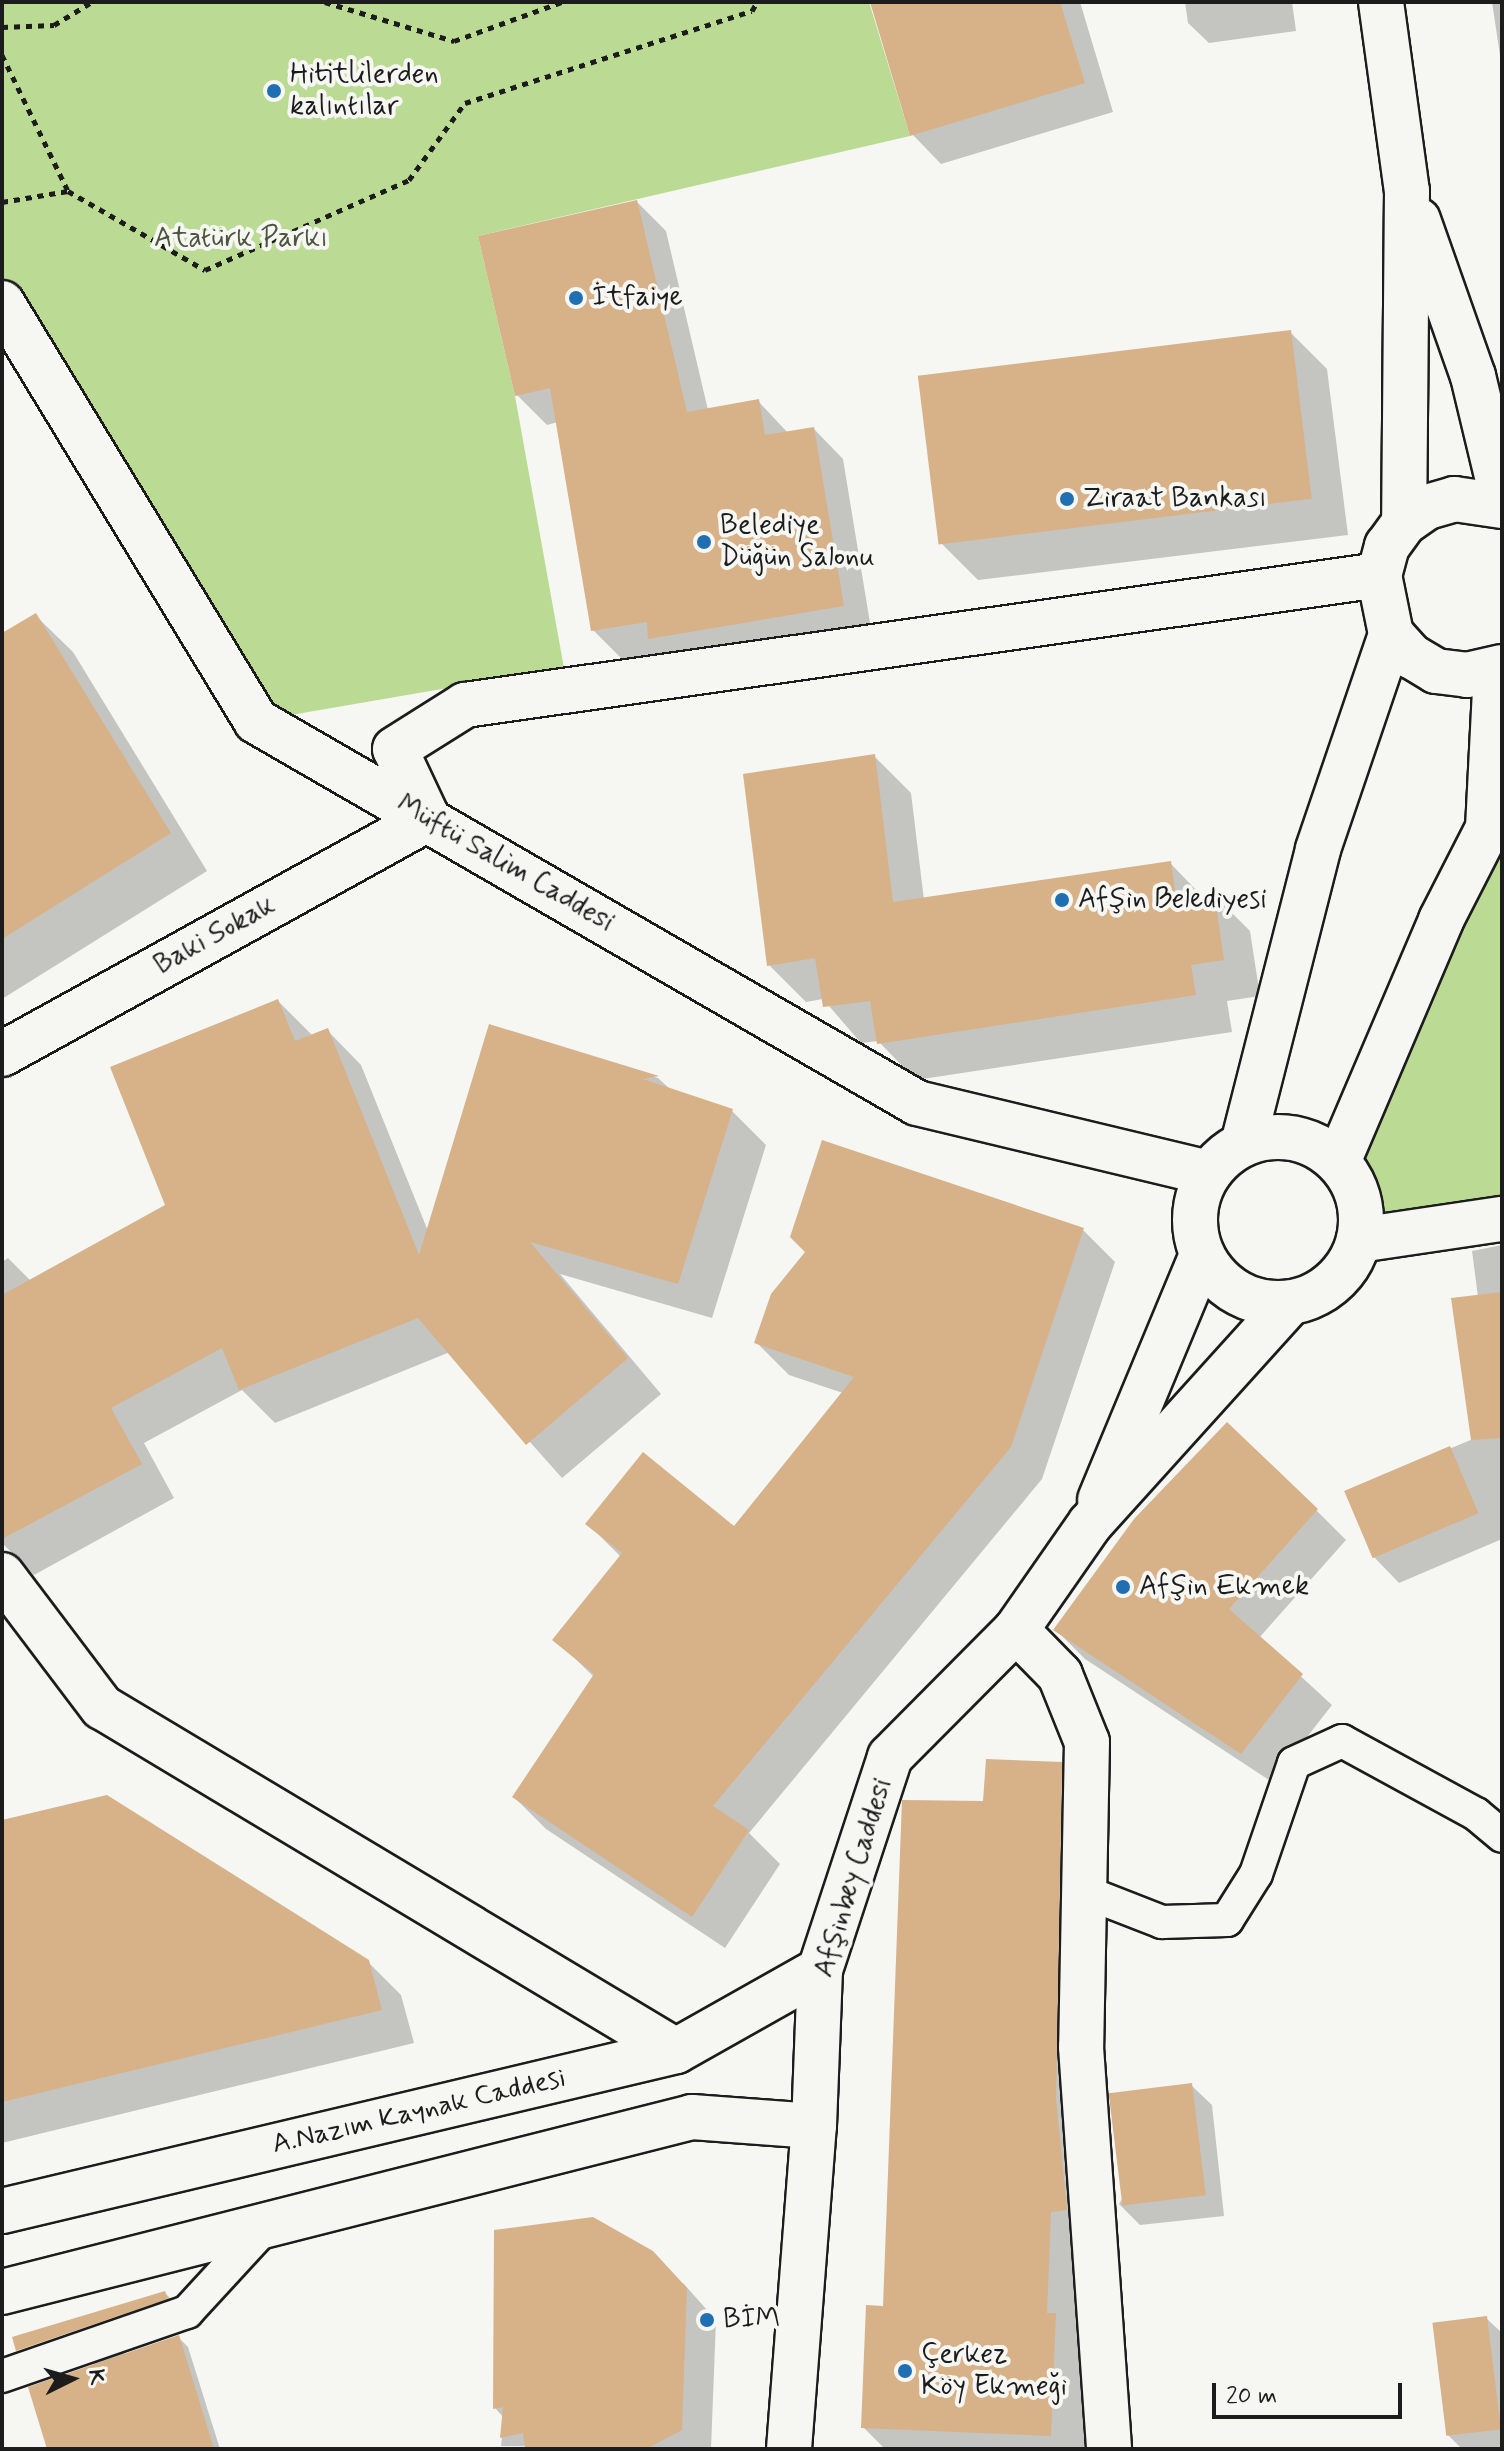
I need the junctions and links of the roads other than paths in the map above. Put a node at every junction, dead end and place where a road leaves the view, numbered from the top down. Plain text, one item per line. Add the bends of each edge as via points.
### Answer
1 (1381, 2) edge
2 (1407, 191) junction
3 (2, 303) edge
4 (1502, 497) edge
5 (1502, 506) edge
6 (1404, 523) junction
7 (1379, 575) junction
8 (1391, 634) junction
9 (1499, 669) edge
10 (428, 819) junction
11 (2, 1054) edge
12 (1243, 1144) junction
13 (1338, 1162) junction
14 (1209, 1173) junction
15 (1502, 1219) edge
16 (1359, 1240) junction
17 (1202, 1255) junction
18 (1290, 1303) junction
19 (1090, 1524) junction
20 (2, 1575) edge
21 (1016, 1630) junction
22 (1502, 1836) edge
23 (1085, 1892) junction
24 (820, 1970) junction
25 (676, 2051) junction
26 (814, 2126) junction
27 (2, 2211) edge
28 (266, 2226) junction
29 (2, 2292) edge
30 (2, 2376) edge
31 (789, 2449) edge
32 (1109, 2449) edge

1 - 2 street
2 - 4 street via 1473,376
2 - 6 street
3 - 10 street, Müftü Salim Caddesi via 256,721
5 - 6 street via 1455,499 1427,507
6 - 7 street via 1387,546
7 - 8 street
7 - 10 street via 465,705 395,749
8 - 9 street via 1411,656 1436,671 1467,675
8 - 12 street via 1318,849
9 - 13 street via 1488,828 1441,920
10 - 11 street, Baki Sokak
10 - 14 street, Müftü Salim Caddesi via 917,1103
12 - 13 street via 1268,1137 1294,1138
12 - 14 street
13 - 16 street via 1354,1186 1361,1212
14 - 17 street via 1194,1207
15 - 16 street
16 - 18 street via 1334,1282
17 - 18 street via 1238,1293
17 - 19 street
18 - 19 street
19 - 21 street, Afşinbey Caddesi
20 - 25 street via 102,1707
21 - 23 street via 1060,1675 1087,1742
21 - 24 street, Afşinbey Caddesi via 890,1757
22 - 23 lane via 1476,1814 1342,1741 1294,1763 1256,1874 1227,1920 1162,1922
23 - 32 street via 1081,2047
24 - 25 street, A.Nazım Kaynak Caddesi
24 - 26 street, Afşinbey Caddesi
25 - 27 street, A.Nazım Kaynak Caddesi
26 - 28 street via 692,2117
26 - 31 street, Afşinbey Caddesi
28 - 29 street
28 - 30 lane via 187,2312

